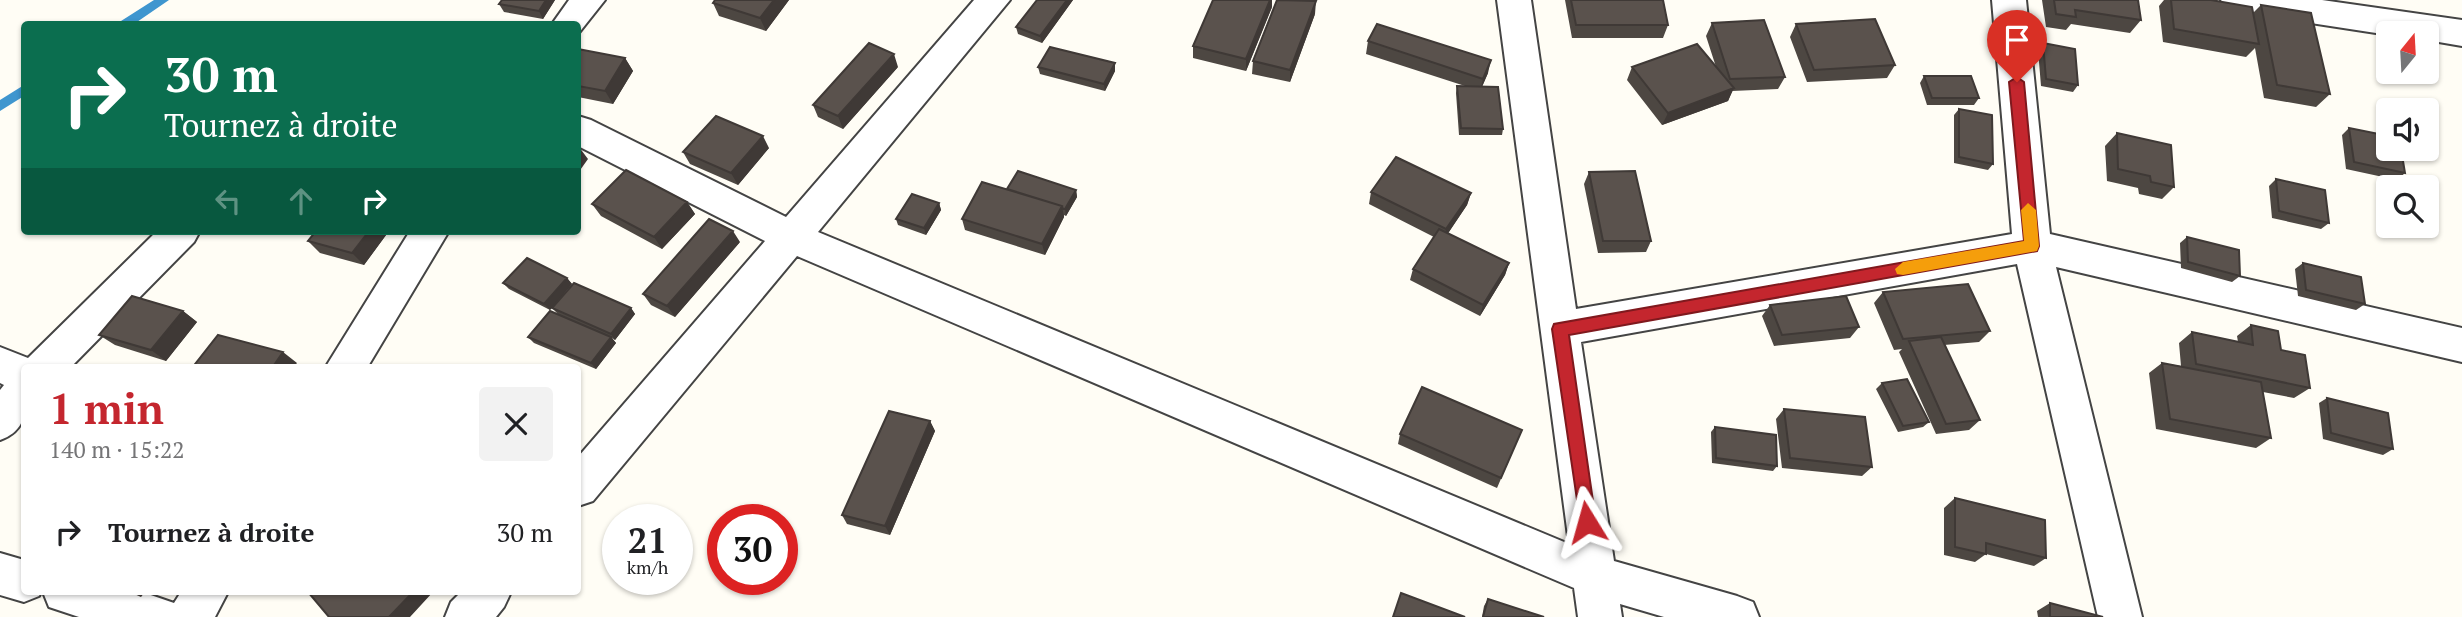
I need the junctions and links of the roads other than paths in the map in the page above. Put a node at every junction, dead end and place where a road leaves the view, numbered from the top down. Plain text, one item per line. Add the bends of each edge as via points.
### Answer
1 (588, 0) edge
2 (993, 0) edge
3 (1514, 0) edge
4 (2009, 0) edge
5 (2238, 0) edge
6 (571, 21) edge
7 (2462, 33) edge
8 (581, 132) edge
9 (177, 235) edge
10 (428, 235) edge
11 (791, 237) junction
12 (2032, 246) junction
13 (1560, 329) junction
14 (2462, 345) edge
15 (0, 364) edge
16 (47, 364) edge
17 (347, 364) edge
18 (21, 374) edge
19 (21, 393) edge
20 (0, 422) edge
21 (581, 483) edge
22 (0, 574) edge
23 (1595, 576) junction
24 (21, 580) edge
25 (75, 595) edge
26 (204, 595) edge
27 (486, 595) edge
28 (158, 617) edge
29 (190, 617) edge
30 (467, 617) edge
31 (1600, 617) edge
32 (1737, 617) edge
33 (2120, 617) edge

1 - 6 street
2 - 11 street
3 - 13 street
4 - 12 street
5 - 7 street
8 - 11 street
9 - 16 street
10 - 17 street
11 - 21 street
11 - 23 street
12 - 13 street
12 - 14 street
12 - 33 street
13 - 23 street
15 - 18 street
19 - 20 street
22 - 24 street
23 - 31 street
23 - 32 street
25 - 28 street
26 - 29 street
27 - 30 street

